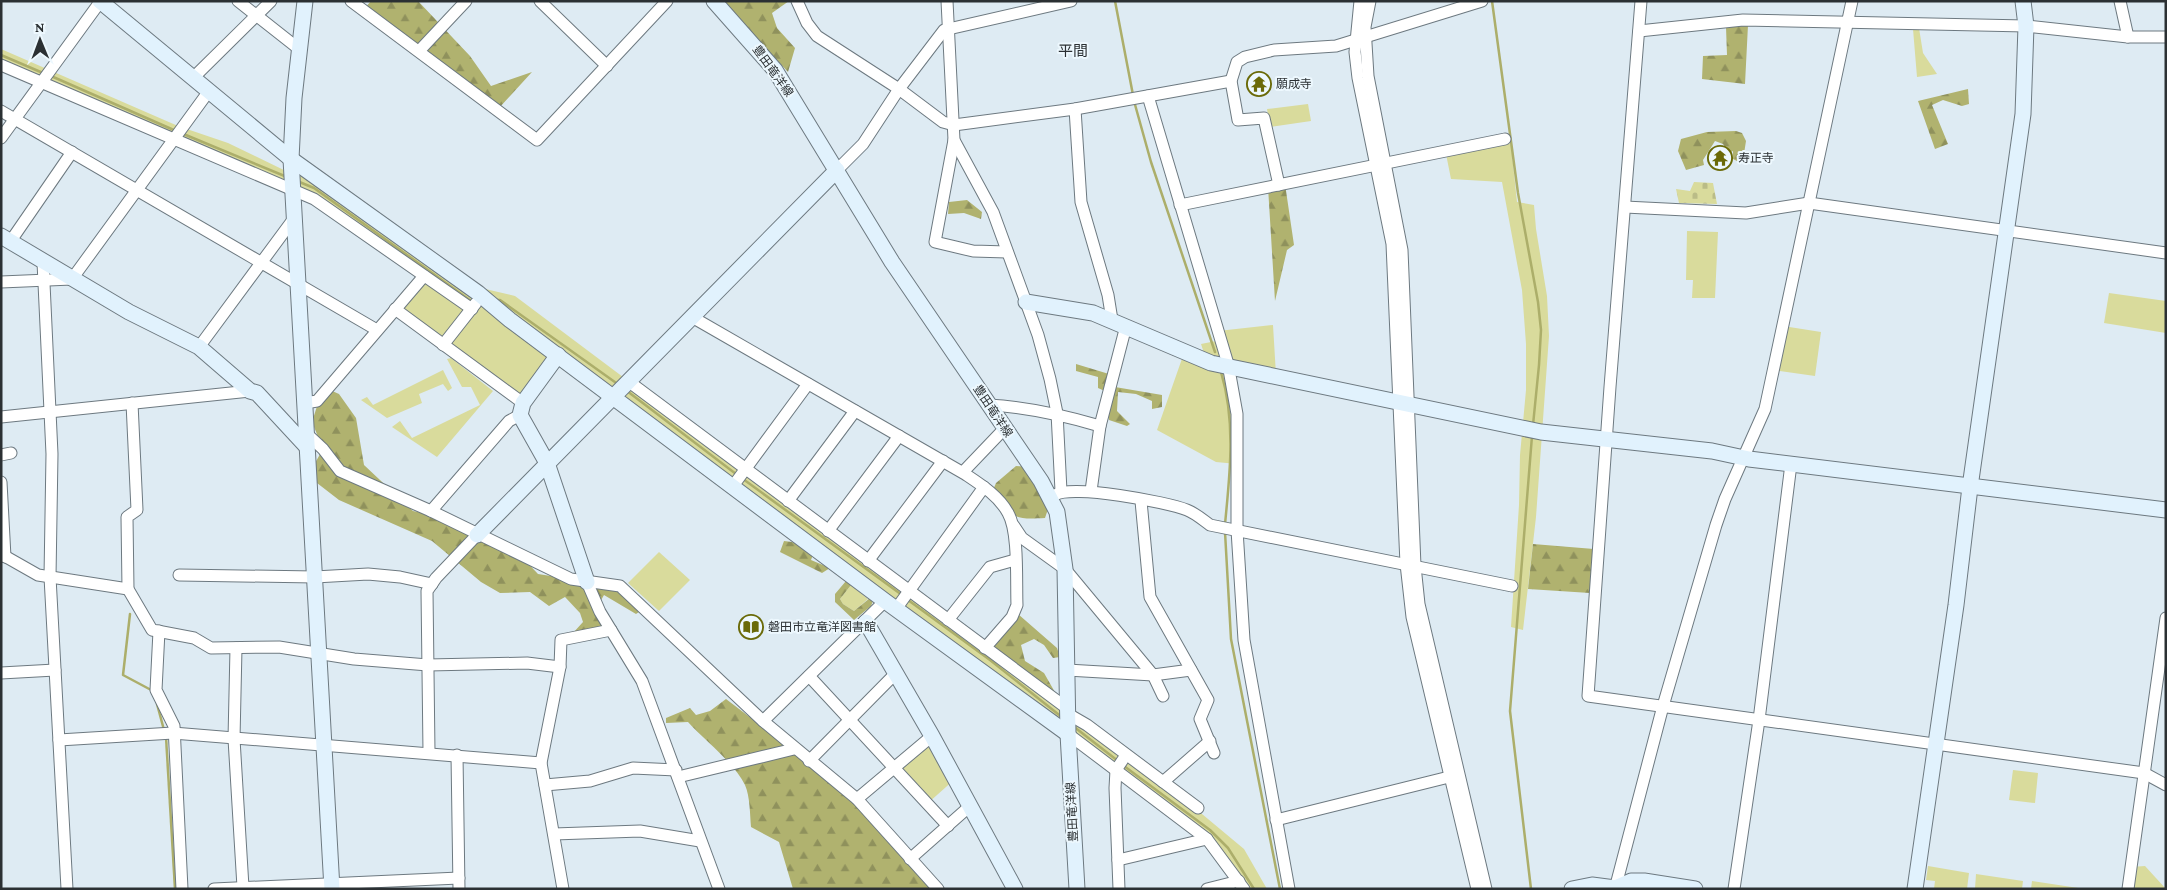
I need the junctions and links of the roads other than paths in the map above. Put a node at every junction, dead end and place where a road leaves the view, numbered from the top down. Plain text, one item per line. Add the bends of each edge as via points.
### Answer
1 (100, 1) edge
2 (238, 1) edge
3 (271, 1) edge
4 (305, 1) edge
5 (351, 1) edge
6 (466, 1) edge
7 (540, 1) edge
8 (668, 1) edge
9 (714, 1) edge
10 (797, 1) edge
11 (947, 1) edge
12 (1071, 1) edge
13 (1360, 1) edge
14 (1370, 1) edge
15 (1482, 1) edge
16 (1641, 1) edge
17 (1852, 1) edge
18 (2023, 1) edge
19 (2120, 1) edge
20 (257, 16) junction
21 (1848, 23) junction
22 (2026, 26) junction
23 (949, 28) junction
24 (1639, 31) junction
25 (2128, 37) junction
26 (2166, 37) edge
27 (1361, 39) junction
28 (299, 49) junction
29 (418, 51) junction
30 (1, 64) edge
31 (607, 66) junction
32 (193, 78) junction
33 (1231, 81) junction
34 (42, 83) junction
35 (899, 89) junction
36 (209, 91) junction
37 (1148, 96) junction
38 (1075, 109) junction
39 (1, 112) edge
40 (15, 119) junction
41 (954, 124) junction
42 (1, 138) edge
43 (174, 138) junction
44 (1504, 139) dead end
45 (954, 140) junction
46 (72, 152) junction
47 (291, 159) junction
48 (1380, 164) junction
49 (838, 170) junction
50 (1279, 185) junction
51 (138, 189) junction
52 (293, 191) junction
53 (1809, 203) junction
54 (1180, 205) junction
55 (1625, 207) junction
56 (295, 217) junction
57 (2006, 230) junction
58 (6, 239) edge
59 (1008, 252) junction
60 (2166, 253) edge
61 (43, 262) junction
62 (260, 262) junction
63 (424, 276) junction
64 (72, 279) junction
65 (43, 280) junction
66 (1, 282) edge
67 (298, 284) junction
68 (482, 296) junction
69 (1026, 302) junction
70 (395, 309) junction
71 (472, 309) junction
72 (692, 317) junction
73 (1112, 320) junction
74 (1126, 326) junction
75 (377, 330) junction
76 (443, 345) junction
77 (199, 347) junction
78 (558, 355) junction
79 (1228, 365) junction
80 (628, 381) junction
81 (808, 384) junction
82 (250, 390) junction
83 (612, 396) junction
84 (1404, 402) junction
85 (132, 403) junction
86 (305, 403) junction
87 (989, 405) junction
88 (522, 409) junction
89 (855, 411) junction
90 (49, 412) junction
91 (1057, 413) junction
92 (1, 417) edge
93 (1100, 426) junction
94 (1005, 428) junction
95 (899, 436) junction
96 (1607, 439) junction
97 (307, 441) junction
98 (1744, 458) junction
99 (943, 461) junction
100 (547, 463) junction
101 (1791, 464) junction
102 (747, 470) junction
103 (963, 472) junction
104 (1, 482) edge
105 (733, 486) junction
106 (984, 487) junction
107 (1970, 487) junction
108 (1091, 491) junction
109 (1056, 494) junction
110 (1141, 500) junction
111 (788, 501) junction
112 (2166, 510) edge
113 (431, 511) junction
114 (1014, 526) junction
115 (1237, 530) junction
116 (828, 531) junction
117 (477, 535) junction
118 (3, 556) edge
119 (1015, 560) junction
120 (868, 561) junction
121 (1411, 565) junction
122 (1065, 569) junction
123 (179, 575) dead end
124 (50, 577) junction
125 (314, 577) junction
126 (587, 582) junction
127 (432, 584) junction
128 (1512, 586) dead end
129 (128, 589) junction
130 (910, 591) junction
131 (891, 605) junction
132 (2166, 618) edge
133 (948, 620) junction
134 (866, 622) junction
135 (611, 630) junction
136 (159, 631) junction
137 (236, 648) junction
138 (985, 648) junction
139 (319, 654) junction
140 (428, 665) junction
141 (560, 667) junction
142 (55, 670) junction
143 (1067, 670) junction
144 (1192, 670) junction
145 (1, 673) edge
146 (896, 673) junction
147 (1153, 675) junction
148 (810, 676) junction
149 (1163, 696) dead end
150 (2160, 699) edge
151 (1663, 706) junction
152 (1068, 712) junction
153 (851, 719) junction
154 (1759, 720) junction
155 (763, 721) junction
156 (173, 733) junction
157 (1068, 734) junction
158 (932, 736) junction
159 (234, 739) junction
160 (59, 740) junction
161 (1210, 741) junction
162 (323, 744) junction
163 (1936, 746) junction
164 (794, 749) junction
165 (429, 752) junction
166 (1214, 753) dead end
167 (1126, 755) junction
168 (457, 756) junction
169 (809, 761) junction
170 (541, 764) junction
171 (896, 767) junction
172 (1116, 770) junction
173 (2144, 773) junction
174 (677, 774) junction
175 (1449, 777) junction
176 (1163, 782) junction
177 (545, 785) junction
178 (2166, 785) edge
179 (857, 799) junction
180 (970, 806) junction
181 (1198, 808) dead end
182 (1276, 820) junction
183 (948, 826) junction
184 (554, 834) junction
185 (1207, 839) junction
186 (700, 841) junction
187 (910, 859) junction
188 (1118, 860) junction
189 (459, 883) edge
190 (1241, 885) edge
191 (243, 887) junction
192 (332, 887) edge
193 (1615, 888) edge
194 (67, 889) edge
195 (182, 889) edge
196 (214, 889) edge
197 (563, 889) edge
198 (719, 889) edge
199 (938, 889) edge
200 (1015, 889) edge
201 (1077, 889) edge
202 (1120, 889) edge
203 (1207, 889) edge
204 (1289, 889) edge
205 (1477, 889) edge
206 (1486, 889) edge
207 (1572, 889) edge
208 (1695, 889) edge
209 (1734, 889) edge
210 (1915, 889) edge
211 (2128, 889) edge

1 - 32 street
1 - 34 street
2 - 20 street
3 - 20 street
4 - 28 street
5 - 29 street
6 - 29 street
7 - 31 street
8 - 31 street
9 - 49 street, 豊田竜洋線 via 775,70
10 - 35 street via 817,36
11 - 23 street
12 - 23 street
13 - 27 street
14 - 27 street
15 - 27 street
16 - 24 street
17 - 21 street
18 - 22 street
19 - 25 street
20 - 28 street
20 - 32 street
21 - 22 street
21 - 24 street via 1742,20
21 - 53 street
22 - 25 street
22 - 57 street via 2023,114
23 - 35 street via 944,30
23 - 41 street
24 - 55 street
25 - 26 street
27 - 33 street via 1320,49 1274,50 1245,57 1237,62
27 - 48 street
28 - 47 street
29 - 31 street via 537,140
30 - 34 street
32 - 36 street
33 - 37 street
33 - 50 street via 1238,120 1264,118
34 - 40 street
34 - 43 street
35 - 41 street via 943,122
35 - 49 street via 864,144
36 - 43 street
36 - 47 street
37 - 38 street
37 - 54 street
38 - 41 street
38 - 73 street via 1081,202
39 - 40 street
40 - 42 street
40 - 46 street
41 - 45 street
43 - 51 street
43 - 52 street
44 - 48 street
45 - 59 street via 993,212
45 - 59 street via 935,242 973,251
46 - 51 street
46 - 58 street
47 - 52 street
47 - 68 street
48 - 50 street
48 - 84 street via 1392,244
49 - 72 street
49 - 87 street, 豊田竜洋線 via 892,262
50 - 54 street
51 - 62 street
51 - 64 street
52 - 56 street
52 - 63 street via 314,199
53 - 55 street via 1746,213
53 - 57 street
53 - 98 street via 1765,409
54 - 79 street
55 - 96 street
56 - 62 street
56 - 67 street
57 - 60 street
57 - 107 street
58 - 61 street
59 - 69 street
61 - 64 street
61 - 65 street
62 - 67 street
62 - 77 street
63 - 70 street
63 - 71 street
64 - 65 street
64 - 77 street
65 - 66 street
65 - 90 street
67 - 75 street
67 - 86 street
68 - 71 street
68 - 78 street
69 - 73 street via 1060,306
69 - 91 street
70 - 75 street
70 - 76 street
71 - 76 street
72 - 80 street
72 - 81 street
73 - 74 street
74 - 79 street via 1209,362
74 - 93 street
75 - 86 street via 317,401
76 - 88 street
77 - 82 street
78 - 83 street
78 - 88 street
79 - 84 street
79 - 115 street via 1238,414
80 - 83 street
80 - 102 street
81 - 89 street
81 - 102 street
82 - 85 street
82 - 97 street
83 - 100 street
83 - 105 street
84 - 96 street via 1541,432
84 - 121 street
85 - 90 street
85 - 129 street via 137,510 127,517
86 - 97 street
87 - 91 street via 1021,406
87 - 94 street, 豊田竜洋線
88 - 100 street
88 - 113 street
89 - 95 street
89 - 111 street
90 - 92 street
90 - 124 street via 52,454
91 - 93 street
91 - 109 street
93 - 108 street
94 - 103 street
94 - 109 street, 豊田竜洋線
95 - 99 street
95 - 116 street
96 - 98 street via 1712,451
96 - 151 street via 1588,696
97 - 113 street via 323,449 340,471
97 - 125 street
98 - 101 street
98 - 151 street via 1716,525
99 - 103 street
99 - 120 street
100 - 117 street
100 - 126 street
101 - 107 street
101 - 154 street
102 - 105 street
102 - 111 street
103 - 106 street
104 - 118 street
105 - 131 street
106 - 114 street via 1008,511
106 - 130 street
107 - 112 street
107 - 163 street
108 - 109 street
108 - 110 street
109 - 122 street, 豊田竜洋線
110 - 115 street via 1166,503 1190,511 1210,525
110 - 144 street via 1150,597
111 - 116 street
113 - 117 street
114 - 119 street
114 - 122 street via 1022,538
115 - 121 street
115 - 182 street via 1244,640
116 - 120 street
117 - 126 street via 571,580
117 - 127 street
118 - 124 street via 38,575
119 - 133 street via 990,566
119 - 138 street via 1017,605 1012,617
120 - 130 street
121 - 128 street
121 - 175 street via 1412,617
121 - 206 street
122 - 143 street, 豊田竜洋線
122 - 147 street
123 - 125 street
124 - 129 street
124 - 142 street
125 - 127 street via 368,574
125 - 139 street
126 - 135 street
126 - 155 street via 620,586
127 - 140 street via 427,591
129 - 136 street via 152,630
130 - 131 street
130 - 133 street
131 - 134 street
131 - 157 street
132 - 150 street
133 - 138 street
134 - 146 street
134 - 148 street
135 - 141 street via 561,640
135 - 174 street via 642,681
136 - 137 street via 194,638 211,648
136 - 156 street via 156,690 174,726
137 - 139 street via 279,647
137 - 159 street
138 - 152 street
139 - 140 street
139 - 162 street
140 - 141 street via 527,663
140 - 165 street
141 - 170 street
142 - 145 street
142 - 160 street
143 - 147 street
143 - 152 street, 豊田竜洋線
144 - 147 street
144 - 161 street via 1208,700 1200,719
146 - 153 street
146 - 158 street
147 - 149 street
148 - 153 street
148 - 155 street
150 - 173 street
151 - 154 street
151 - 193 street
152 - 157 street, 豊田竜洋線
152 - 167 street
153 - 169 street
153 - 171 street
154 - 163 street
154 - 209 street
155 - 164 street
156 - 159 street
156 - 160 street
156 - 195 street
157 - 172 street
157 - 201 street, 豊田竜洋線
158 - 171 street
158 - 180 street
159 - 162 street
159 - 191 street
160 - 194 street
161 - 166 street
161 - 176 street
162 - 165 street
162 - 192 street
163 - 173 street
163 - 210 street
164 - 169 street
164 - 174 street
165 - 168 street
167 - 172 street
167 - 176 street
168 - 170 street
168 - 189 street
169 - 179 street
170 - 177 street
171 - 179 street
171 - 183 street
172 - 185 street
172 - 188 street
173 - 178 street
173 - 211 street
174 - 177 street via 634,768 590,781
174 - 186 street
175 - 182 street
175 - 205 street
176 - 181 street
177 - 184 street
179 - 187 street
180 - 183 street
180 - 200 street
182 - 204 street
183 - 187 street
184 - 186 street via 640,831
184 - 197 street
185 - 188 street
185 - 190 street
186 - 198 street
187 - 199 street
188 - 202 street
189 - 192 street
190 - 203 street
191 - 192 street
191 - 196 street
193 - 207 street via 1592,885
193 - 208 street via 1631,881 1644,881

